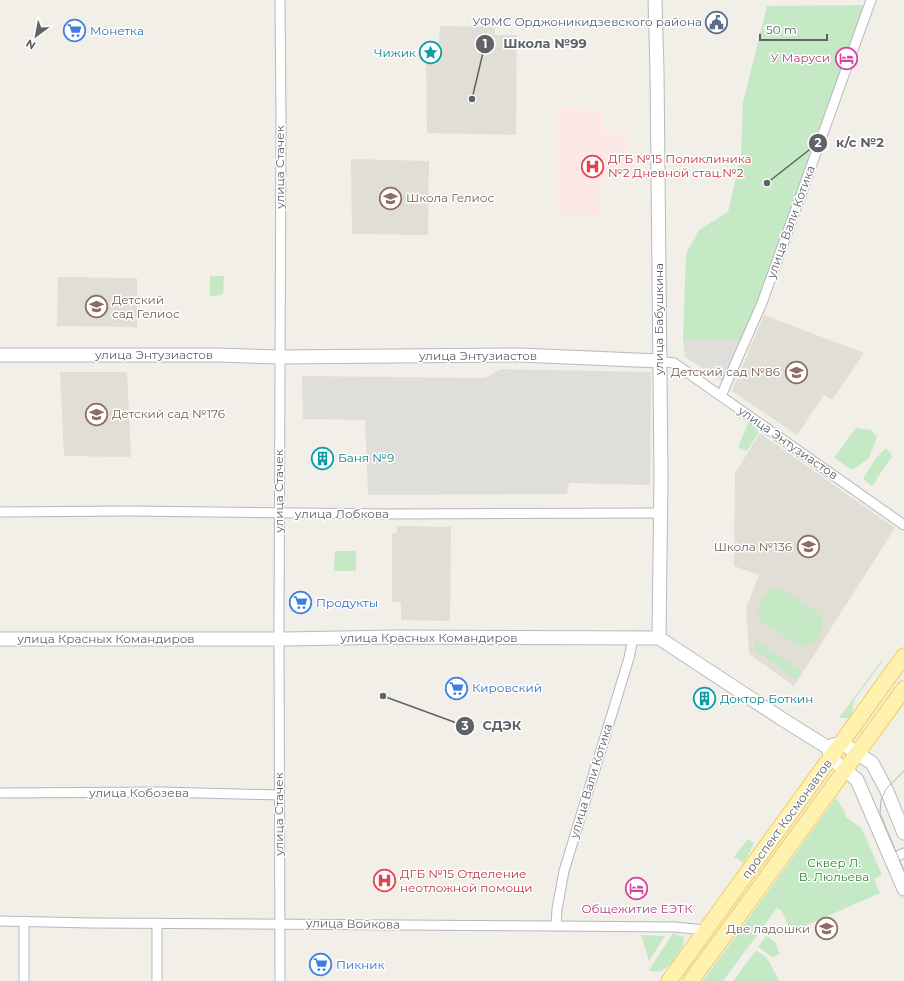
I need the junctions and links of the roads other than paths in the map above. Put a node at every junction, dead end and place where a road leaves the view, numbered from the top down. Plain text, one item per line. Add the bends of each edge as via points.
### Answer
1 (280, 0) edge
2 (655, 0) edge
3 (871, 0) edge
4 (0, 355) edge
5 (279, 357) junction
6 (659, 361) junction
7 (721, 396) junction
8 (0, 512) edge
9 (279, 513) junction
10 (660, 513) junction
11 (904, 525) edge
12 (659, 638) junction
13 (0, 639) edge
14 (279, 639) junction
15 (634, 639) junction
16 (904, 656) edge
17 (904, 689) edge
18 (842, 743) junction
19 (829, 752) junction
20 (858, 753) junction
21 (846, 769) junction
22 (0, 793) edge
23 (279, 795) junction
24 (904, 834) edge
25 (904, 853) edge
26 (891, 859) junction
27 (904, 889) edge
28 (0, 921) edge
29 (24, 921) junction
30 (157, 923) junction
31 (280, 923) junction
32 (556, 926) junction
33 (705, 930) junction
34 (24, 981) edge
35 (158, 981) edge
36 (280, 981) edge
37 (670, 981) edge
38 (691, 981) edge

1 - 5 street, улица Стачек
2 - 6 street, улица Бабушкина
3 - 7 street, улица Вали Котика via 762,303
4 - 5 street, улица Энтузиастов
5 - 6 street, улица Энтузиастов via 520,355
5 - 9 street, улица Стачек
6 - 7 street, улица Энтузиастов via 674,362
6 - 10 street, улица Бабушкина
7 - 11 street, улица Энтузиастов
8 - 9 street, улица Лобкова
9 - 10 street, улица Лобкова
9 - 14 street, улица Стачек
10 - 12 street, улица Бабушкина
12 - 15 street, улица Красных Командиров
12 - 19 street
13 - 14 street, улица Красных Командиров
14 - 15 street, улица Красных Командиров
14 - 23 street, улица Стачек
15 - 32 street, улица Вали Котика via 564,871
16 - 18 main road, проспект Космонавтов
17 - 20 main road, проспект Космонавтов
18 - 19 main road, проспект Космонавтов
18 - 20 street
19 - 21 street
19 - 33 main road, проспект Космонавтов
20 - 21 main road, проспект Космонавтов
20 - 24 street via 872,763
21 - 26 street via 857,780
21 - 38 main road, проспект Космонавтов
22 - 23 street, улица Кобозева via 161,792
23 - 31 street, улица Стачек
25 - 26 street
26 - 27 street
28 - 29 street, улица Войкова
29 - 30 street, улица Войкова
29 - 34 street
30 - 31 street, улица Войкова
30 - 35 street
31 - 32 street, улица Войкова
31 - 36 street, улица Стачек
32 - 33 street, улица Войкова via 674,927
33 - 37 main road, проспект Космонавтов

